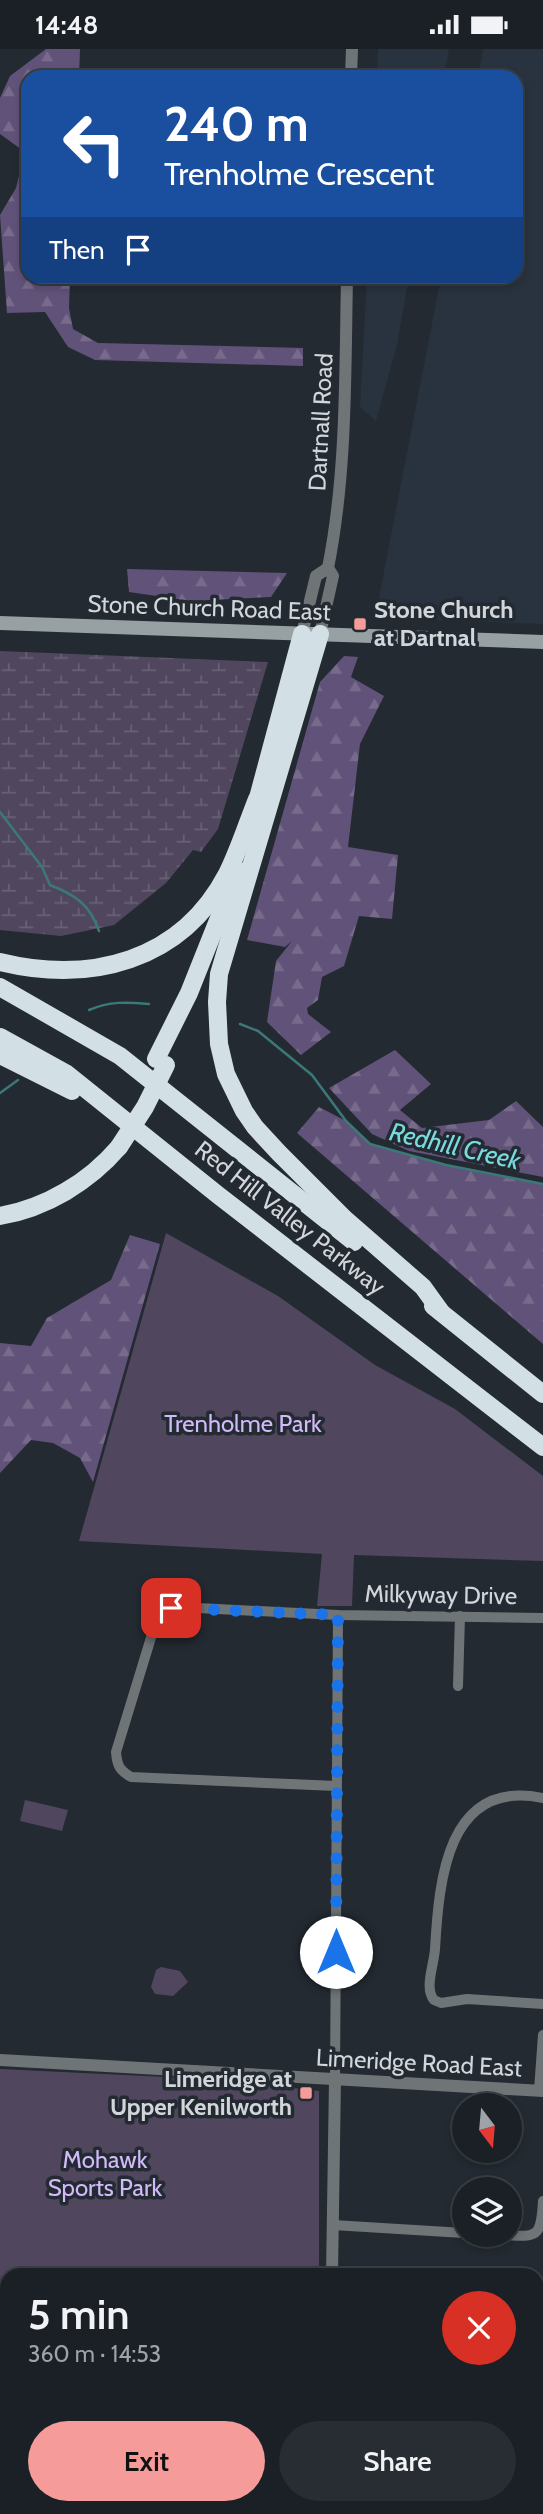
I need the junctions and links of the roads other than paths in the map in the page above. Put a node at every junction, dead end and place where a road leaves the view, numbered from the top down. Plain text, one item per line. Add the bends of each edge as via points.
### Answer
1 (352, 49) edge
2 (351, 70) edge
3 (347, 284) edge
4 (0, 623) edge
5 (311, 634) junction
6 (543, 642) edge
7 (258, 796) junction
8 (239, 900) junction
9 (0, 962) edge
10 (0, 987) edge
11 (0, 1037) edge
12 (0, 1055) edge
13 (161, 1062) junction
14 (148, 1137) junction
15 (114, 1143) junction
16 (0, 1204) edge
17 (0, 1216) edge
18 (441, 1312) junction
19 (543, 1394) edge
20 (543, 1447) edge
21 (338, 1615) junction
22 (460, 1616) junction
23 (543, 1618) edge
24 (458, 1686) dead end
25 (336, 1786) junction
26 (543, 1798) edge
27 (543, 2004) edge
28 (543, 2035) edge
29 (0, 2060) edge
30 (335, 2079) junction
31 (541, 2091) edge
32 (543, 2201) edge
33 (332, 2225) junction
34 (452, 2232) edge
35 (522, 2236) edge
36 (332, 2268) edge

1 - 2 street
3 - 5 street, Dartnall Road via 340,485 328,568 316,576
4 - 5 main road, Stone Church Road East
5 - 6 main road, Stone Church Road East
5 - 7 highway
5 - 8 highway
7 - 9 highway via 215,893 162,944 94,970 35,969
7 - 13 highway via 248,840
8 - 13 highway via 195,1007
8 - 18 highway via 216,1002 219,1044 232,1090 263,1136 345,1219 423,1287
10 - 18 highway, Red Hill Valley Parkway via 120,1056
11 - 14 highway, Red Hill Valley Parkway via 67,1074
12 - 14 highway via 60,1083
13 - 15 highway
14 - 20 highway, Red Hill Valley Parkway
15 - 16 highway via 39,1194
15 - 17 highway via 95,1172 78,1184 43,1203
18 - 19 highway, Red Hill Valley Parkway
21 - 22 street, Milkyway Drive
21 - 25 street
21 - 25 street, Milkyway Drive via 178,1607 166,1611 154,1623 116,1752 117,1766 131,1777
22 - 23 street, Milkyway Drive
22 - 24 street
25 - 30 street
26 - 27 street via 524,1794 501,1797 480,1807 462,1824 442,1871 428,1989 441,2003 467,1999
28 - 31 street
29 - 30 street, Limeridge Road East
30 - 31 street, Limeridge Road East
30 - 33 street
32 - 35 street via 539,2231
33 - 34 street
33 - 36 street

